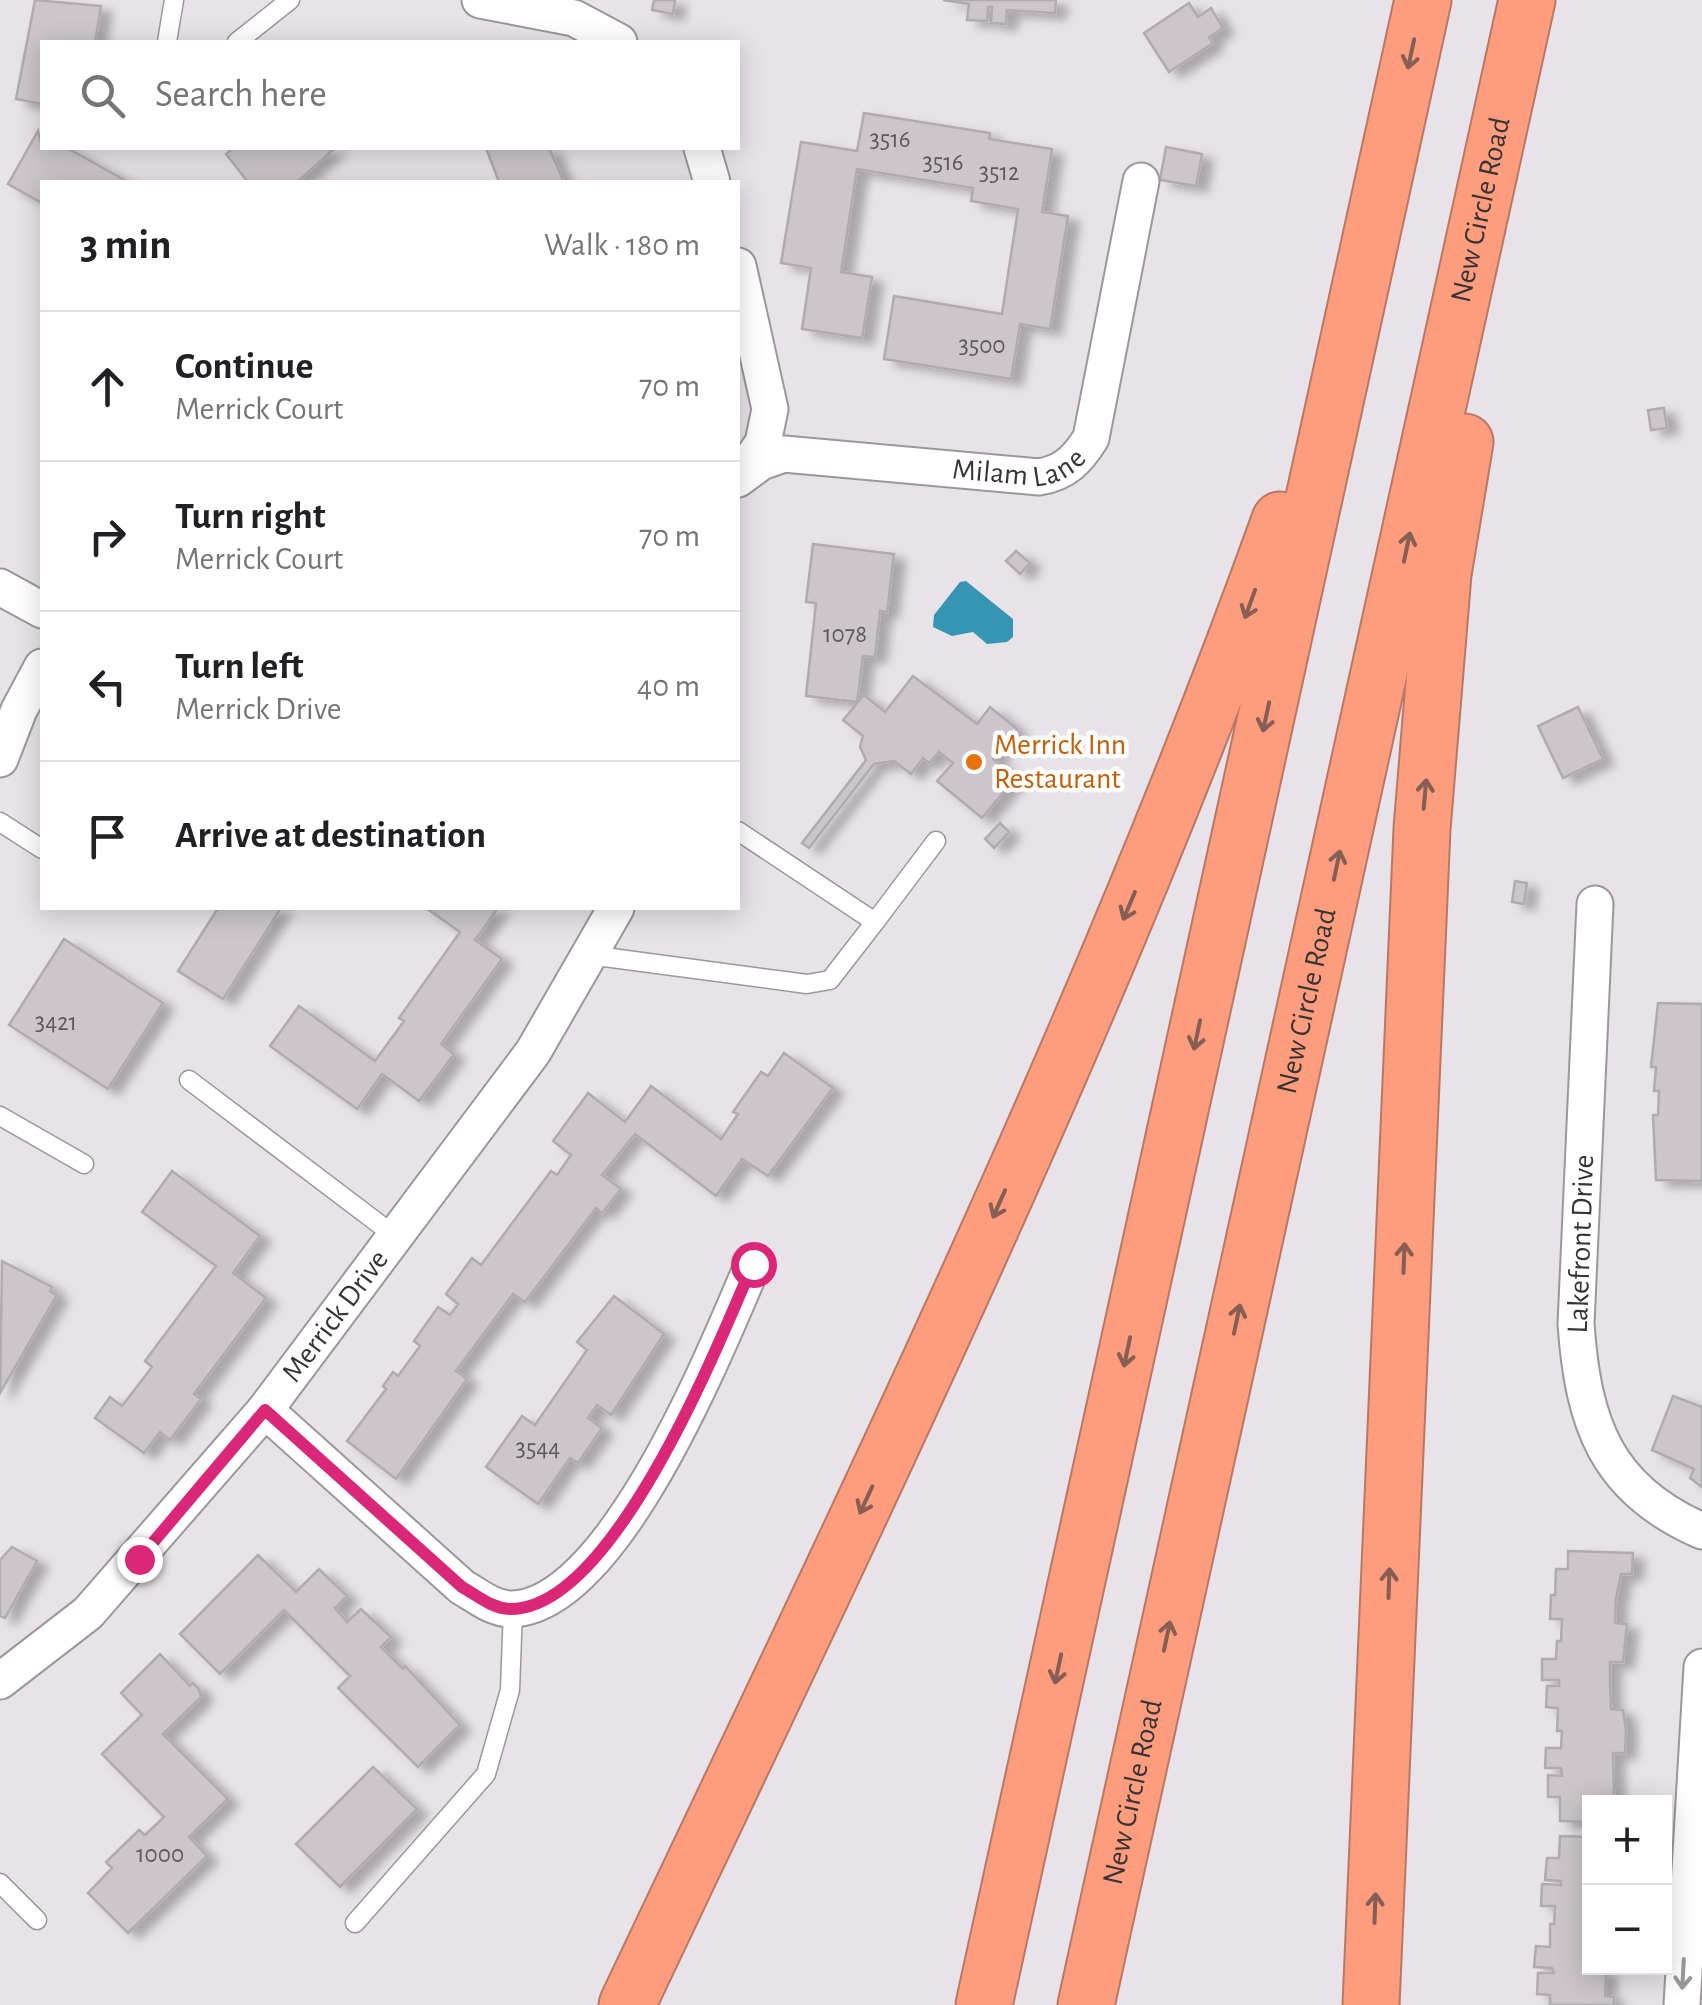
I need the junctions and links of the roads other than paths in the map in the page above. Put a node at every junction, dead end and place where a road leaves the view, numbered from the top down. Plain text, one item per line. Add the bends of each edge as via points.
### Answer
1 (174, 0) edge
2 (290, 0) edge
3 (480, 0) edge
4 (1423, 0) edge
5 (1527, 0) edge
6 (1542, 0) edge
7 (167, 40) edge
8 (240, 40) edge
9 (614, 40) edge
10 (1399, 109) junction
11 (703, 150) edge
12 (711, 180) edge
13 (1142, 181) dead end
14 (740, 275) edge
15 (740, 477) edge
16 (740, 479) edge
17 (0, 587) edge
18 (40, 609) edge
19 (40, 671) edge
20 (0, 760) edge
21 (0, 822) edge
22 (740, 832) edge
23 (936, 841) dead end
24 (40, 848) edge
25 (1595, 904) dead end
26 (615, 910) edge
27 (875, 922) junction
28 (589, 955) junction
29 (189, 1080) dead end
30 (0, 1116) edge
31 (84, 1164) dead end
32 (395, 1236) junction
33 (753, 1264) dead end
34 (265, 1410) junction
35 (1702, 1530) edge
36 (514, 1609) junction
37 (1702, 1667) edge
38 (0, 1681) edge
39 (0, 1883) edge
40 (36, 1920) dead end
41 (355, 1923) dead end
42 (627, 2005) edge
43 (984, 2005) edge
44 (1086, 2005) edge
45 (1371, 2005) edge
46 (1682, 2005) edge

1 - 7 lane
2 - 8 lane
3 - 9 street via 574,18
4 -> 10 highway
44 -> 5 highway, New Circle Road
45 -> 6 highway via 1422,828 1443,574
10 -> 42 highway via 1287,501 1228,665 971,1266
10 -> 43 highway
11 - 12 street
13 - 16 street, Milam Lane via 1091,438 1069,466 1039,476 784,454
14 - 15 street via 770,408 763,443
17 - 18 street
19 - 20 street
21 - 24 lane
22 - 27 lane
23 - 27 lane
25 - 35 street, Lakefront Drive via 1576,1324 1581,1390 1598,1437 1627,1482 1671,1517
26 - 28 street, Merrick Drive
27 - 28 lane via 830,980 808,984
28 - 32 street, Merrick Drive via 533,1052
29 - 32 lane
30 - 31 lane
32 - 34 street, Merrick Drive
33 - 36 street via 660,1466 576,1576 555,1594
34 - 36 street via 462,1587 494,1607
34 - 38 street, Merrick Drive via 88,1614
36 - 41 lane via 510,1690 486,1774
37 -> 46 street
39 - 40 lane

